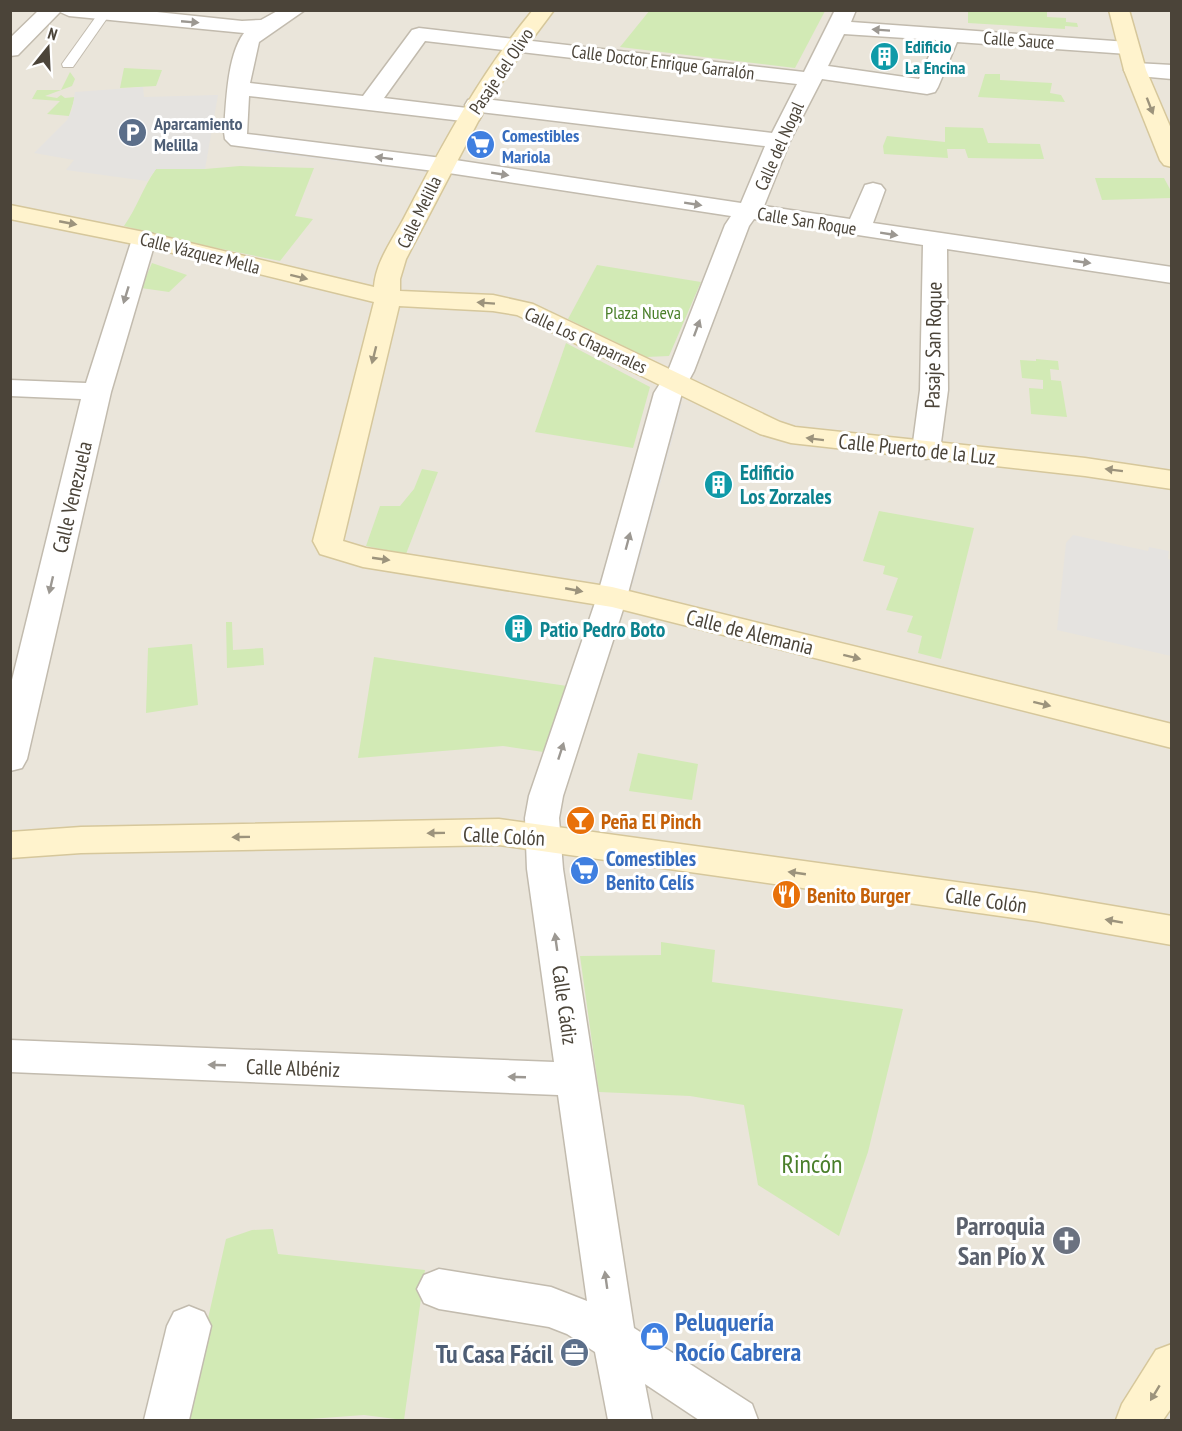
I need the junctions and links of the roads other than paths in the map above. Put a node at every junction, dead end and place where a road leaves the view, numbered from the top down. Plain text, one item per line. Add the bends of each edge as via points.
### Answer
1 (51, 10) edge
2 (69, 10) edge
3 (295, 10) edge
4 (544, 10) edge
5 (1119, 10) edge
6 (104, 14) junction
7 (842, 19) edge
8 (266, 26) junction
9 (949, 35) junction
10 (516, 44) junction
11 (1128, 48) junction
12 (10, 50) edge
13 (68, 64) dead end
14 (1135, 70) junction
15 (1172, 72) edge
16 (812, 75) junction
17 (238, 88) junction
18 (369, 103) junction
19 (473, 110) junction
20 (779, 141) junction
21 (1172, 159) edge
22 (442, 165) junction
23 (873, 190) dead end
24 (748, 212) junction
25 (10, 213) edge
26 (859, 229) junction
27 (144, 239) junction
28 (935, 241) junction
29 (1172, 275) edge
30 (388, 298) junction
31 (674, 382) junction
32 (10, 388) edge
33 (97, 392) junction
34 (926, 450) junction
35 (1172, 480) edge
36 (328, 541) joint
37 (612, 597) junction
38 (24, 638) edge
39 (1172, 736) edge
40 (10, 759) edge
41 (543, 837) junction
42 (10, 845) edge
43 (1172, 931) edge
44 (10, 1056) edge
45 (575, 1079) junction
46 (439, 1288) dead end
47 (189, 1326) dead end
48 (614, 1338) junction
49 (1172, 1365) edge
50 (166, 1420) edge
51 (630, 1420) edge
52 (736, 1420) edge
53 (1138, 1420) edge

1 - 12 street
2 - 6 street
3 - 8 street, Calle Melilla
4 - 10 street, Pasaje del Olivo
5 - 11 street
6 -> 8 street
6 - 13 lane
9 -> 7 street, Calle Sauce
7 - 16 street, Calle del Nogal
8 - 17 street, Calle Melilla via 249,41
9 - 11 street, Calle Sauce
9 - 16 street, Calle Doctor Enrique Garralón via 927,87
10 - 16 street, Calle Doctor Enrique Garralón
10 - 18 street, Calle Doctor Enrique Garralón via 419,34
10 - 19 street, Pasaje del Olivo
11 - 14 street
14 - 15 street
14 -> 21 street
16 - 20 street, Calle del Nogal
17 - 18 street
22 -> 17 street, Calle Melilla via 239,140 235,132
18 - 19 street
19 - 20 street
19 - 22 street, Pasaje del Olivo
20 - 24 street, Calle del Nogal
22 -> 24 street, Calle San Roque
22 - 30 street, Calle Melilla via 390,270 385,290
23 - 26 street
24 - 26 street, Calle San Roque
31 -> 24 street, Calle del Nogal via 737,225
25 -> 27 street, Calle Vázquez Mella
26 -> 28 street, Calle San Roque
27 -> 30 street, Calle Vázquez Mella
27 -> 33 street, Calle Venezuela
28 -> 29 street, Calle San Roque
28 - 34 street, Pasaje San Roque via 934,390
31 -> 30 street, Calle Los Chaparrales via 524,309 493,303
30 -> 36 street, Calle Melilla
34 -> 31 street, Calle Puerto de la Luz via 779,432
37 -> 31 street, Calle Cádiz
32 - 33 street
33 -> 38 street, Calle Venezuela
35 -> 34 street, Calle Puerto de la Luz
36 -> 37 street, Calle de Alemania via 331,547 363,557
37 -> 39 street, Calle de Alemania
41 -> 37 street, Calle Cádiz via 546,796
38 - 40 street, Calle Venezuela
41 -> 42 street, Calle Colón via 499,832 81,840
43 -> 41 street, Calle Colón via 1024,905
45 -> 41 street, Calle Cádiz
45 -> 44 street, Calle Albéniz
48 -> 45 street, Calle Cádiz
46 - 48 street via 551,1307
47 - 50 street
48 - 51 street, Calle Cádiz
48 - 52 street
49 -> 53 street

